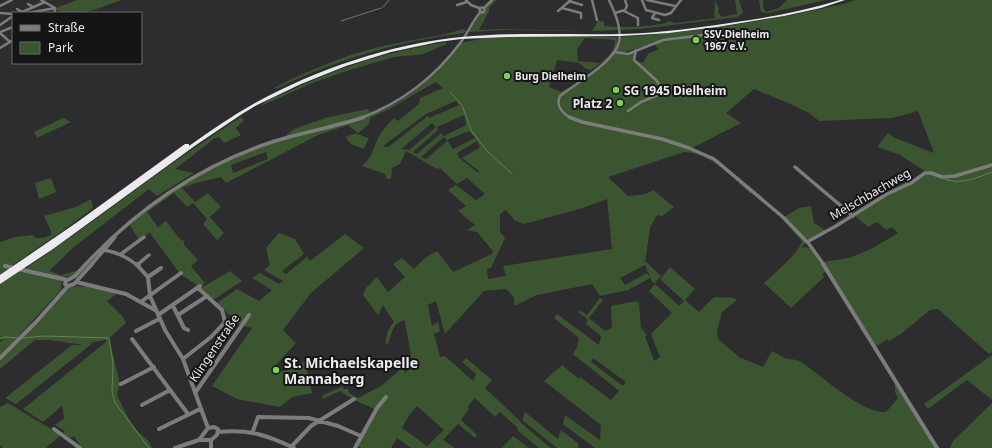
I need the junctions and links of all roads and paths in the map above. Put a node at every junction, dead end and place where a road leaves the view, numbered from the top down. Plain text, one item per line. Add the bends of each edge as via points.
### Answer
1 (12, 0) edge
2 (41, 0) edge
3 (492, 0) edge
4 (592, 0) edge
5 (609, 0) edge
6 (625, 0) edge
7 (642, 0) edge
8 (647, 0) edge
9 (681, 0) edge
10 (834, 0) edge
11 (843, 0) edge
12 (467, 1) edge
13 (570, 1) edge
14 (45, 2) junction
15 (28, 4) dead end
16 (582, 4) dead end
17 (457, 5) dead end
18 (0, 6) edge
19 (675, 6) junction
20 (33, 7) junction
21 (562, 8) junction
22 (17, 9) dead end
23 (481, 9) junction
24 (55, 10) junction
25 (558, 11) dead end
26 (624, 11) junction
27 (20, 12) edge
28 (23, 12) edge
29 (37, 12) edge
30 (52, 12) edge
31 (58, 12) edge
32 (615, 13) junction
33 (655, 13) junction
34 (0, 14) edge
35 (12, 15) edge
36 (12, 16) edge
37 (581, 18) dead end
38 (597, 20) dead end
39 (659, 20) dead end
40 (0, 25) edge
41 (638, 25) dead end
42 (12, 27) edge
43 (0, 32) edge
44 (620, 33) junction
45 (704, 35) dead end
46 (1, 37) edge
47 (11, 41) edge
48 (0, 48) edge
49 (636, 50) junction
50 (614, 52) junction
51 (628, 111) dead end
52 (992, 165) edge
53 (795, 167) dead end
54 (853, 216) junction
55 (123, 230) dead end
56 (144, 237) dead end
57 (807, 242) junction
58 (104, 250) junction
59 (121, 254) junction
60 (149, 255) dead end
61 (137, 264) junction
62 (5, 266) dead end
63 (23, 267) junction
64 (161, 268) dead end
65 (181, 272) dead end
66 (148, 277) junction
67 (0, 278) edge
68 (77, 279) junction
69 (66, 280) junction
70 (0, 282) edge
71 (68, 286) junction
72 (150, 296) junction
73 (207, 296) junction
74 (142, 301) junction
75 (173, 306) junction
76 (158, 315) junction
77 (178, 315) junction
78 (249, 315) dead end
79 (188, 330) dead end
80 (136, 331) dead end
81 (132, 339) dead end
82 (0, 358) edge
83 (183, 359) junction
84 (154, 367) junction
85 (121, 384) dead end
86 (170, 390) junction
87 (195, 392) junction
88 (386, 397) dead end
89 (354, 399) dead end
90 (142, 406) dead end
91 (200, 409) junction
92 (188, 414) junction
93 (319, 421) junction
94 (208, 428) junction
95 (54, 429) dead end
96 (159, 429) dead end
97 (253, 429) junction
98 (218, 432) junction
99 (361, 436) junction
100 (204, 437) junction
101 (211, 440) junction
102 (76, 447) edge
103 (292, 447) edge
104 (175, 448) edge
105 (211, 448) edge
106 (355, 448) edge
107 (937, 448) edge

1 - 18 street
2 - 14 street
3 - 23 street
4 - 38 street
5 - 32 street
6 - 26 street via 627,6
7 - 33 street via 646,10
8 - 19 street
9 - 19 street
10 - 44 highway via 802,9 731,21
11 - 44 highway via 805,11 733,24 672,31
12 - 17 street
12 - 23 street
13 - 16 street
13 - 21 street
14 - 20 street
14 - 24 street
15 - 20 street
19 - 33 street via 669,14
20 - 28 street
21 - 25 street
21 - 37 street via 581,13
22 - 27 street
23 - 68 street via 446,60 421,85 402,99 370,114 257,148 201,172 164,194 111,238
24 - 29 street
24 - 30 street
24 - 31 street
26 - 32 street
26 - 41 street via 638,18
32 - 50 street via 619,39
33 - 39 street via 652,18
34 - 35 street
36 - 40 street
42 - 43 street
43 - 46 street
44 - 63 highway via 468,36 398,47 343,63 259,100 185,146
45 - 49 street via 662,40
46 - 47 street
47 - 48 street
49 - 50 street via 628,54
49 - 51 street via 634,60 638,66 661,87 658,95
50 - 57 street via 560,96 558,104 563,112 575,119 658,139 714,159 782,216
52 - 54 street, Melschbachweg via 955,176 942,177 925,173
53 - 54 street
54 - 57 street, Melschbachweg
55 - 58 street
56 - 59 street
57 - 107 street
58 - 59 street
58 - 68 street
59 - 61 street
60 - 61 street
61 - 66 street
62 - 63 street
63 - 67 highway
63 - 69 street
63 - 70 highway
64 - 66 street
65 - 72 street
66 - 72 street
68 - 69 street
68 - 71 street
68 - 74 street via 123,292
69 - 71 street via 65,284
71 - 82 street
72 - 74 street
72 - 76 street
73 - 75 street via 199,287
73 - 77 street
73 - 83 street via 222,310 225,322 223,327
74 - 76 street
75 - 76 street
75 - 77 street
76 - 80 street
76 - 83 street via 164,330
77 - 79 street via 184,328
78 - 87 street, Klingenstraße
81 - 84 street
83 - 87 street
84 - 85 street
84 - 86 street
86 - 90 street
86 - 92 street
87 - 91 street
88 - 99 street
89 - 93 street
91 - 92 street
91 - 94 street
92 - 96 street
93 - 97 street via 309,418 258,417
93 - 99 street
93 - 103 street via 297,437
94 - 98 street via 216,427
94 - 100 street
95 - 102 street
97 - 98 street
97 - 103 street
98 - 101 street
99 - 106 street
100 - 101 street
100 - 104 street
101 - 105 street

